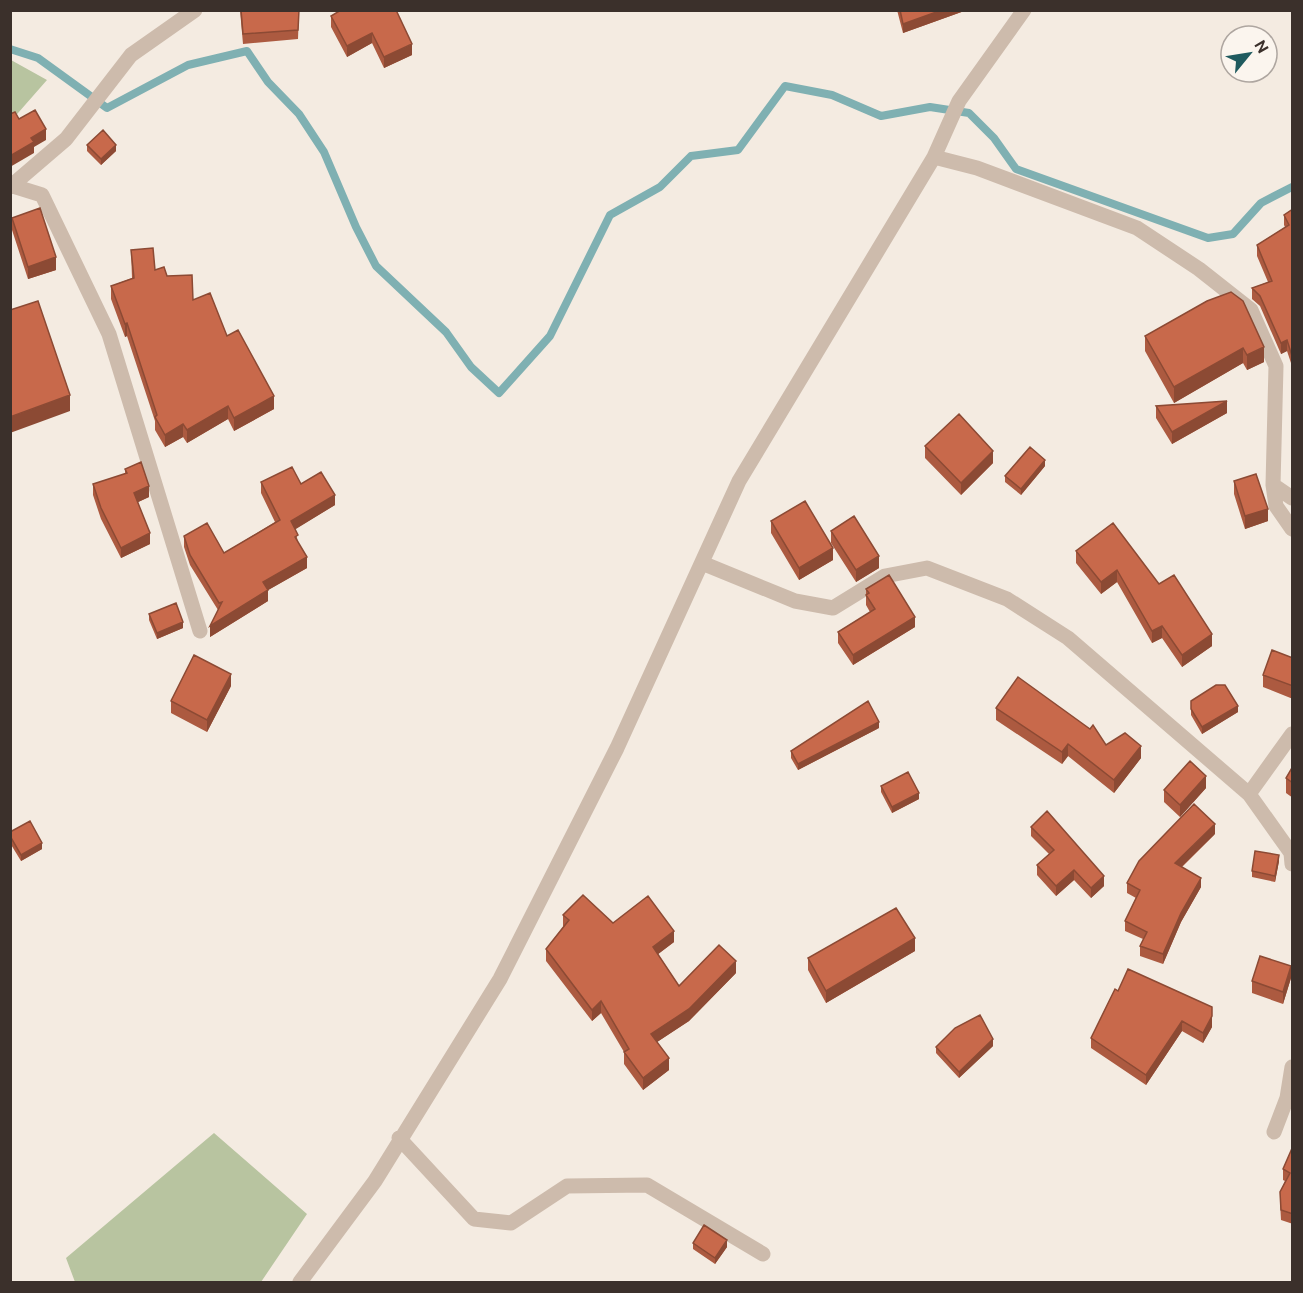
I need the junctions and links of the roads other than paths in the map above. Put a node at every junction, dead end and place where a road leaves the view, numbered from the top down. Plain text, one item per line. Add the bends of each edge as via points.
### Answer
1 (195, 10) edge
2 (1024, 10) edge
3 (934, 157) junction
4 (12, 186) edge
5 (1273, 485) junction
6 (1293, 498) edge
7 (1293, 528) edge
8 (702, 563) junction
9 (200, 631) dead end
10 (1293, 734) edge
11 (1249, 794) junction
12 (1293, 864) edge
13 (1293, 1067) edge
14 (1274, 1132) dead end
15 (399, 1138) junction
16 (763, 1254) dead end
17 (300, 1282) edge

1 - 4 street via 131,55 66,139
2 - 3 street via 959,101
3 - 5 street via 977,168 1137,228 1251,310 1276,366
3 - 8 street via 739,481
4 - 9 street via 42,195 109,334
5 - 6 street
5 - 7 street via 1276,506
8 - 11 street via 795,601 833,608 885,576 927,568 1007,599 1068,638
8 - 15 street via 617,748 500,979
10 - 11 street
11 - 12 street via 1292,853
13 - 14 street
15 - 16 street via 474,1219 511,1223 567,1186 647,1185
15 - 17 street via 375,1181

